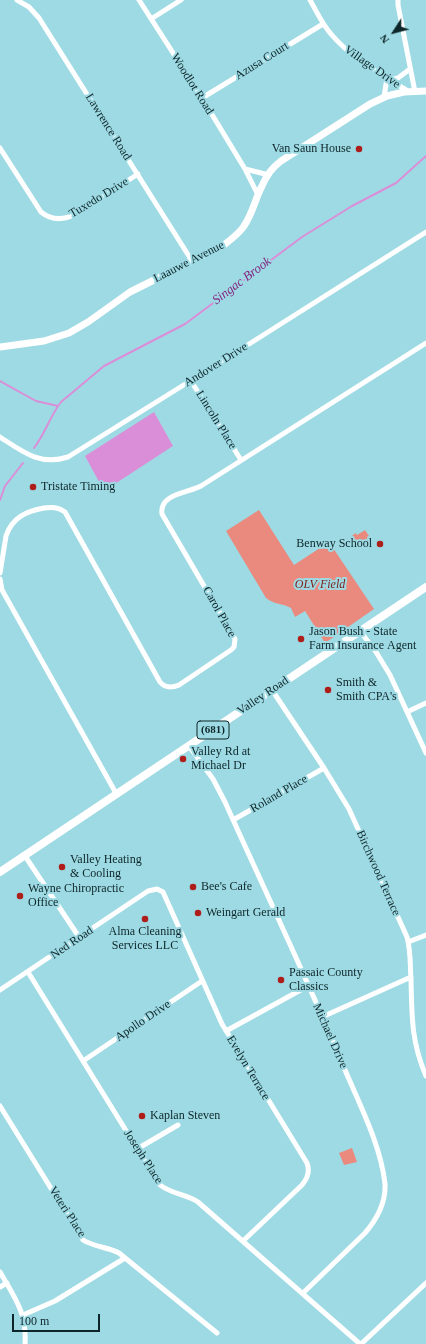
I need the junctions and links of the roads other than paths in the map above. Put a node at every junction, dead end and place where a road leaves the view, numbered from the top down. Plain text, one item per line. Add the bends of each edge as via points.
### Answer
1 (17, 0) edge
2 (139, 0) edge
3 (181, 0) edge
4 (310, 0) edge
5 (397, 2) edge
6 (151, 19) junction
7 (323, 24) junction
8 (410, 69) junction
9 (388, 79) junction
10 (412, 92) junction
11 (426, 92) edge
12 (384, 97) junction
13 (202, 98) junction
14 (0, 148) edge
15 (245, 169) junction
16 (138, 174) junction
17 (269, 175) junction
18 (258, 194) junction
19 (426, 232) edge
20 (192, 260) junction
21 (426, 343) edge
22 (0, 347) edge
23 (191, 380) junction
24 (0, 437) edge
25 (241, 460) junction
26 (0, 573) edge
27 (0, 579) edge
28 (426, 587) edge
29 (360, 631) junction
30 (272, 690) junction
31 (426, 703) edge
32 (407, 712) junction
33 (190, 746) junction
34 (426, 753) edge
35 (324, 768) junction
36 (117, 795) junction
37 (233, 820) junction
38 (25, 856) junction
39 (0, 872) edge
40 (143, 894) joint
41 (426, 935) edge
42 (79, 938) junction
43 (408, 942) junction
44 (28, 972) junction
45 (411, 977) junction
46 (202, 981) junction
47 (308, 986) junction
48 (0, 990) edge
49 (322, 1017) junction
50 (226, 1031) junction
51 (83, 1061) junction
52 (426, 1076) edge
53 (0, 1106) edge
54 (178, 1125) dead end
55 (137, 1149) junction
56 (243, 1241) junction
57 (125, 1258) junction
58 (0, 1272) edge
59 (7, 1283) junction
60 (426, 1283) edge
61 (0, 1287) edge
62 (303, 1293) junction
63 (23, 1315) junction
64 (217, 1333) dead end
65 (25, 1344) edge
66 (360, 1344) edge

1 - 16 street, Lawrence Road via 29,7 39,18
2 - 6 street, Woodlot Road
3 - 6 street
4 - 7 street, Village Drive
5 - 8 street
6 - 13 street, Woodlot Road
7 - 9 street, Village Drive via 352,55
7 - 13 street, Azusa Court
8 - 9 street via 398,78
8 - 10 street
9 - 10 street, Village Drive
9 - 12 street
10 - 11 street, Laauwe Avenue
10 - 12 street, Laauwe Avenue
12 - 17 street, Laauwe Avenue via 287,157 274,166
13 - 15 street, Woodlot Road
14 - 16 street, Tuxedo Drive via 41,212 56,219 76,214
15 - 17 street
15 - 18 street, Woodlot Road
16 - 20 street, Lawrence Road
17 - 18 street, Laauwe Avenue
18 - 20 street, Laauwe Avenue via 238,234 224,245
19 - 23 street, Andover Drive
20 - 22 street, Laauwe Avenue via 130,292 69,333 44,341
21 - 25 street, Carol Place
23 - 24 street, Andover Drive via 76,453 60,459 33,457
23 - 25 street, Lincoln Place
25 - 26 street, Carol Place via 201,486 172,496 162,506 162,514 235,639 231,650 179,685 166,687 160,682 61,509 54,507 34,510 16,519 6,536
27 - 36 street via 2,590
28 - 29 main road, Valley Road / (681)
29 - 30 main road, Valley Road / (681)
29 - 32 street via 387,670
30 - 33 main road, Valley Road / (681)
30 - 35 street, Birchwood Terrace
31 - 32 street
32 - 34 street
33 - 36 main road, Valley Road / (681)
33 - 37 street, Michael Drive via 218,788
35 - 37 street, Roland Place
35 - 43 street, Birchwood Terrace via 349,809
36 - 38 main road, Valley Road / (681)
37 - 47 street, Michael Drive
38 - 39 main road, Valley Road / (681)
38 - 42 street
40 - 42 street, Ned Road
40 - 46 street, Evelyn Terrace via 153,889 163,892
41 - 43 street
42 - 44 street, Ned Road
43 - 45 street, Birchwood Terrace
44 - 48 street, Ned Road
44 - 51 street, Joseph Place
45 - 49 street
45 - 52 street, Birchwood Terrace via 414,1042
46 - 50 street, Evelyn Terrace
46 - 51 street, Apollo Drive
47 - 49 street, Michael Drive
47 - 50 street
49 - 62 street, Michael Drive via 371,1132 380,1160 385,1191 381,1209 372,1226
50 - 56 street, Evelyn Terrace via 308,1168 302,1185
51 - 55 street, Joseph Place
53 - 57 street, Veteri Place via 80,1235 88,1243 112,1249
54 - 55 street
55 - 56 street, Joseph Place via 159,1184 198,1202
56 - 62 street, Joseph Place
57 - 63 street via 55,1301
57 - 64 street, Veteri Place
58 - 59 street
59 - 61 street
59 - 63 street
60 - 66 street
62 - 66 street, Joseph Place
63 - 65 street

